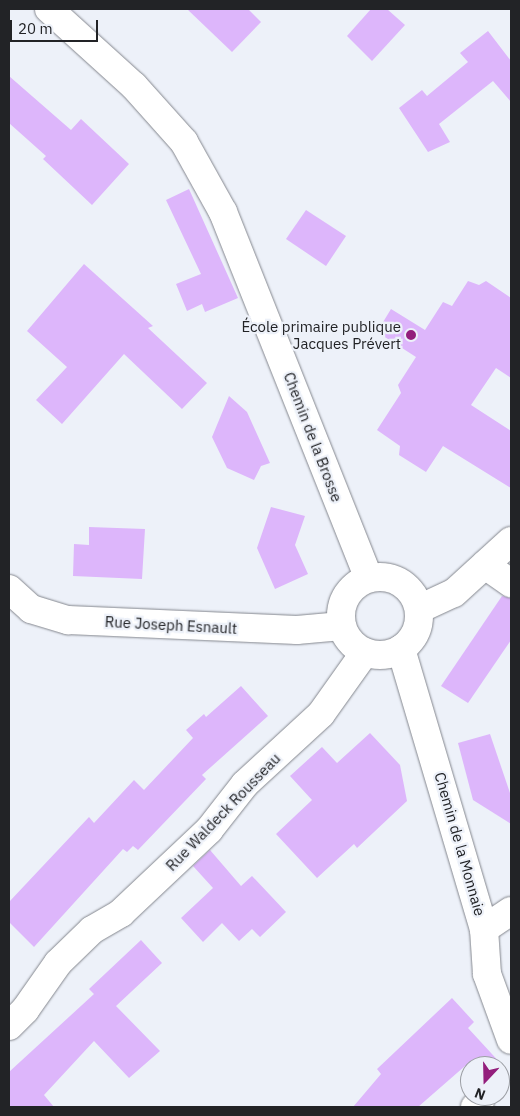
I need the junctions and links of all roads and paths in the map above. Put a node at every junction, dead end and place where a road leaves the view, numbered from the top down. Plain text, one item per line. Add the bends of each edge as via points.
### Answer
1 (49, 9) edge
2 (511, 541) edge
3 (485, 565) junction
4 (369, 578) junction
5 (511, 583) edge
6 (9, 589) edge
7 (419, 609) junction
8 (342, 626) junction
9 (401, 649) junction
10 (365, 652) junction
11 (511, 911) edge
12 (484, 929) junction
13 (9, 1026) edge
14 (511, 1040) edge

1 - 4 street, Chemin de la Brosse via 134,86 184,142 223,212
2 - 3 street
3 - 5 street
3 - 7 street via 454,593
4 - 7 street via 395,579 415,596
4 - 8 street via 349,592 342,608
6 - 8 street, Rue Joseph Esnault via 32,609 68,620 297,630
7 - 9 street via 416,632
8 - 10 street via 355,646
9 - 10 street via 377,655
9 - 12 street, Chemin de la Monnaie
10 - 13 street, Rue Waldeck Rousseau via 321,714 246,784 209,830 121,913 92,930 58,963 25,1010
11 - 12 street
12 - 14 street, Chemin de la Monnaie via 487,974

